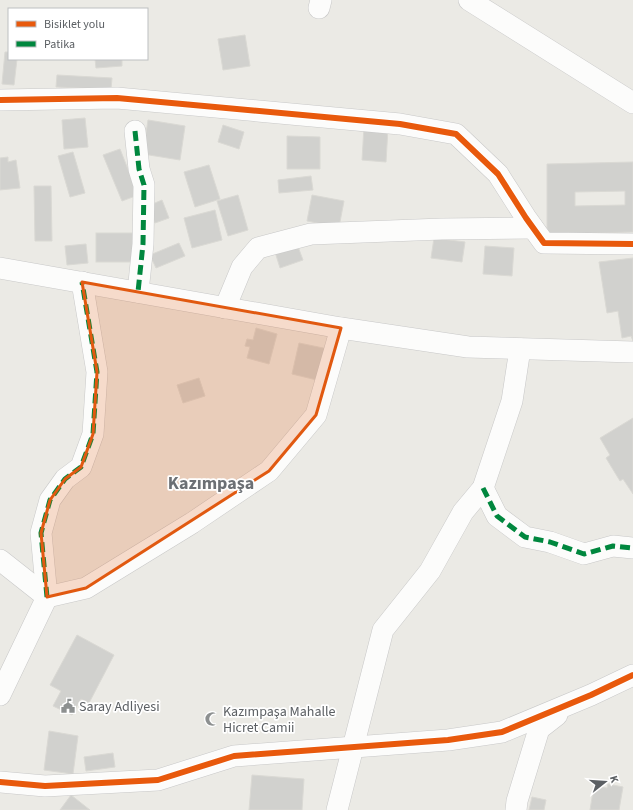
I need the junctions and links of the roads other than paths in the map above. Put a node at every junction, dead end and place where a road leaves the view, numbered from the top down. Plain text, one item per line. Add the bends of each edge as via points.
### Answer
1 (469, 0) edge
2 (0, 100) edge
3 (633, 103) edge
4 (135, 131) dead end
5 (533, 228) junction
6 (633, 244) edge
7 (0, 268) edge
8 (82, 282) junction
9 (138, 292) junction
10 (225, 308) junction
11 (340, 328) junction
12 (520, 350) junction
13 (633, 352) edge
14 (483, 488) junction
15 (633, 548) edge
16 (0, 560) edge
17 (47, 597) junction
18 (633, 675) edge
19 (0, 695) edge
20 (574, 702) junction
21 (354, 746) junction
22 (0, 782) edge
23 (337, 810) edge
24 (516, 810) edge

1 - 3 street
2 - 5 street via 117,98 400,124 456,134 498,174
4 - 9 street via 138,169 144,185 143,244
5 - 6 street via 544,243
5 - 10 street via 311,234 258,248 242,267
7 - 8 street
8 - 9 street
8 - 17 street via 97,372 93,434 81,467 65,479 50,500 41,533
9 - 10 street
10 - 11 street
11 - 12 street via 468,347
11 - 17 street via 316,415 269,471 192,523 86,588
12 - 13 street
12 - 14 street via 512,401
14 - 15 street via 497,516 525,537 550,542 584,554 613,546
14 - 21 street via 463,512 430,572 383,630
16 - 17 street
17 - 19 street
18 - 20 street
20 - 21 street via 502,732 448,740
20 - 24 street via 539,729
21 - 22 street via 234,756 158,780 46,786
21 - 23 street

